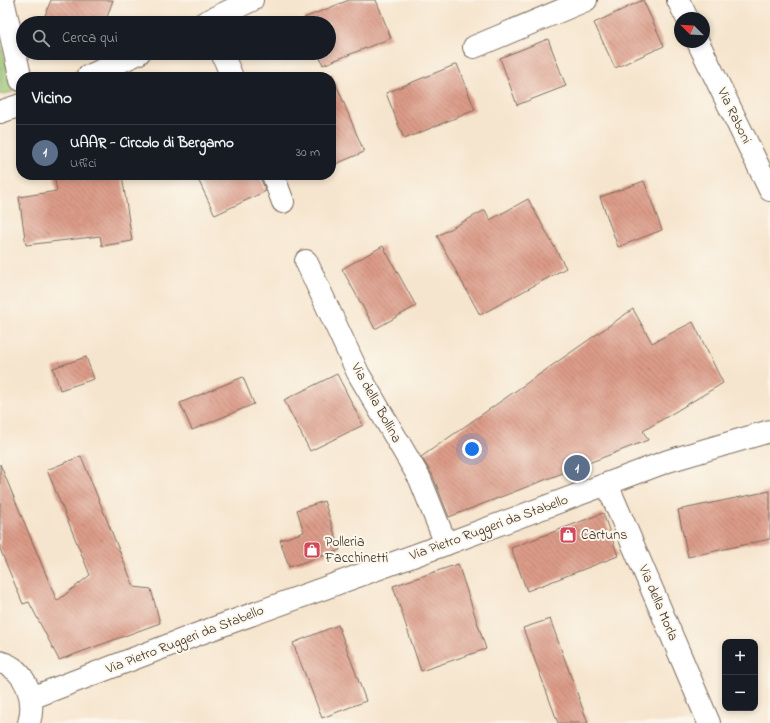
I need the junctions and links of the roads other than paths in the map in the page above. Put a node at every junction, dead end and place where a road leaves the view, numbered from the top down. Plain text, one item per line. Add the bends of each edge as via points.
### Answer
1 (3, 0) edge
2 (252, 0) edge
3 (586, 0) edge
4 (678, 0) edge
5 (229, 5) edge
6 (684, 12) edge
7 (215, 16) edge
8 (474, 47) dead end
9 (701, 48) edge
10 (16, 58) edge
11 (16, 60) edge
12 (124, 60) edge
13 (225, 60) edge
14 (19, 72) edge
15 (98, 72) edge
16 (230, 72) edge
17 (16, 107) edge
18 (0, 112) edge
19 (275, 180) edge
20 (770, 190) edge
21 (283, 202) dead end
22 (306, 261) dead end
23 (770, 431) edge
24 (606, 484) junction
25 (446, 544) junction
26 (0, 662) edge
27 (31, 698) junction
28 (29, 723) edge
29 (709, 723) edge

1 - 10 street
2 - 5 street
3 - 8 street
4 - 6 street
5 - 7 street
9 - 20 street, Via Raboni
11 - 14 street
12 - 15 street
13 - 16 street
17 - 18 street
19 - 21 street
22 - 25 street, Via della Bollina via 358,374 420,479
23 - 24 street, Via Pietro Ruggeri da Stabello via 668,461
24 - 25 street, Via Pietro Ruggeri da Stabello
24 - 29 street, Via della Morla
25 - 27 street, Via Pietro Ruggeri da Stabello
26 - 27 street via 16,671 25,682
27 - 28 street

